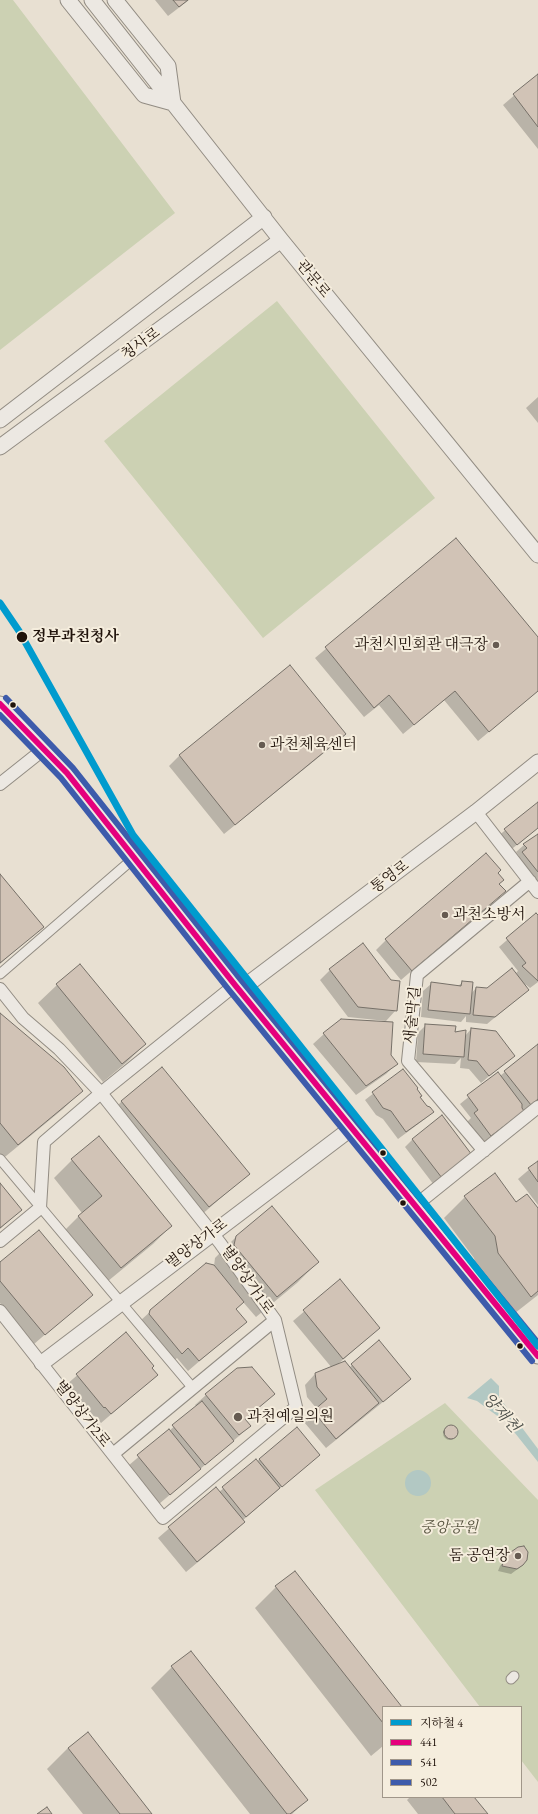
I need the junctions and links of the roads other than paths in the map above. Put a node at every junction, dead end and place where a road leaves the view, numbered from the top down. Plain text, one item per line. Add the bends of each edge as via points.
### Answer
1 (68, 0) edge
2 (92, 0) edge
3 (115, 0) edge
4 (173, 103) junction
5 (264, 217) junction
6 (281, 240) junction
7 (0, 420) edge
8 (0, 447) edge
9 (538, 555) edge
10 (0, 704) edge
11 (44, 749) junction
12 (538, 762) edge
13 (0, 784) edge
14 (476, 812) junction
15 (134, 858) junction
16 (530, 881) junction
17 (538, 892) edge
18 (0, 974) edge
19 (238, 987) junction
20 (0, 989) edge
21 (101, 1093) junction
22 (538, 1107) edge
23 (353, 1127) junction
24 (484, 1151) junction
25 (0, 1159) edge
26 (416, 1205) junction
27 (40, 1208) junction
28 (212, 1232) junction
29 (0, 1241) edge
30 (120, 1303) junction
31 (0, 1311) edge
32 (275, 1320) junction
33 (538, 1356) edge
34 (42, 1363) junction
35 (192, 1387) junction
36 (113, 1454) junction
37 (163, 1518) joint

1 - 4 street via 144,95
2 - 4 street, 관문로
3 - 4 street via 168,66
4 - 5 street, 관문로
5 - 6 street, 관문로
5 - 7 street, 청사로
6 - 8 street, 청사로
6 - 9 street, 관문로
10 - 11 street
11 - 13 street
11 - 15 street via 67,773
12 - 14 street, 통영로
14 - 16 street
14 - 19 street, 통영로
15 - 18 street
15 - 19 street
16 - 17 street
16 - 24 street, 새술막길 via 417,975 408,1061
19 - 21 street
19 - 23 street
20 - 21 street, 별양상가1로 via 23,1018 59,1049
21 - 27 street via 44,1142
21 - 28 street, 별양상가1로
22 - 24 street
23 - 26 street
23 - 28 street, 별양상가로
24 - 26 street
25 - 27 street
26 - 33 street
27 - 29 street
27 - 30 street
28 - 30 street, 별양상가로
28 - 32 street, 별양상가1로
30 - 34 street, 별양상가로
30 - 35 street
31 - 34 street, 별양상가2로
32 - 35 street
32 - 37 street, 별양상가1로 via 296,1407
34 - 36 street, 별양상가2로
35 - 36 street
36 - 37 street, 별양상가2로

